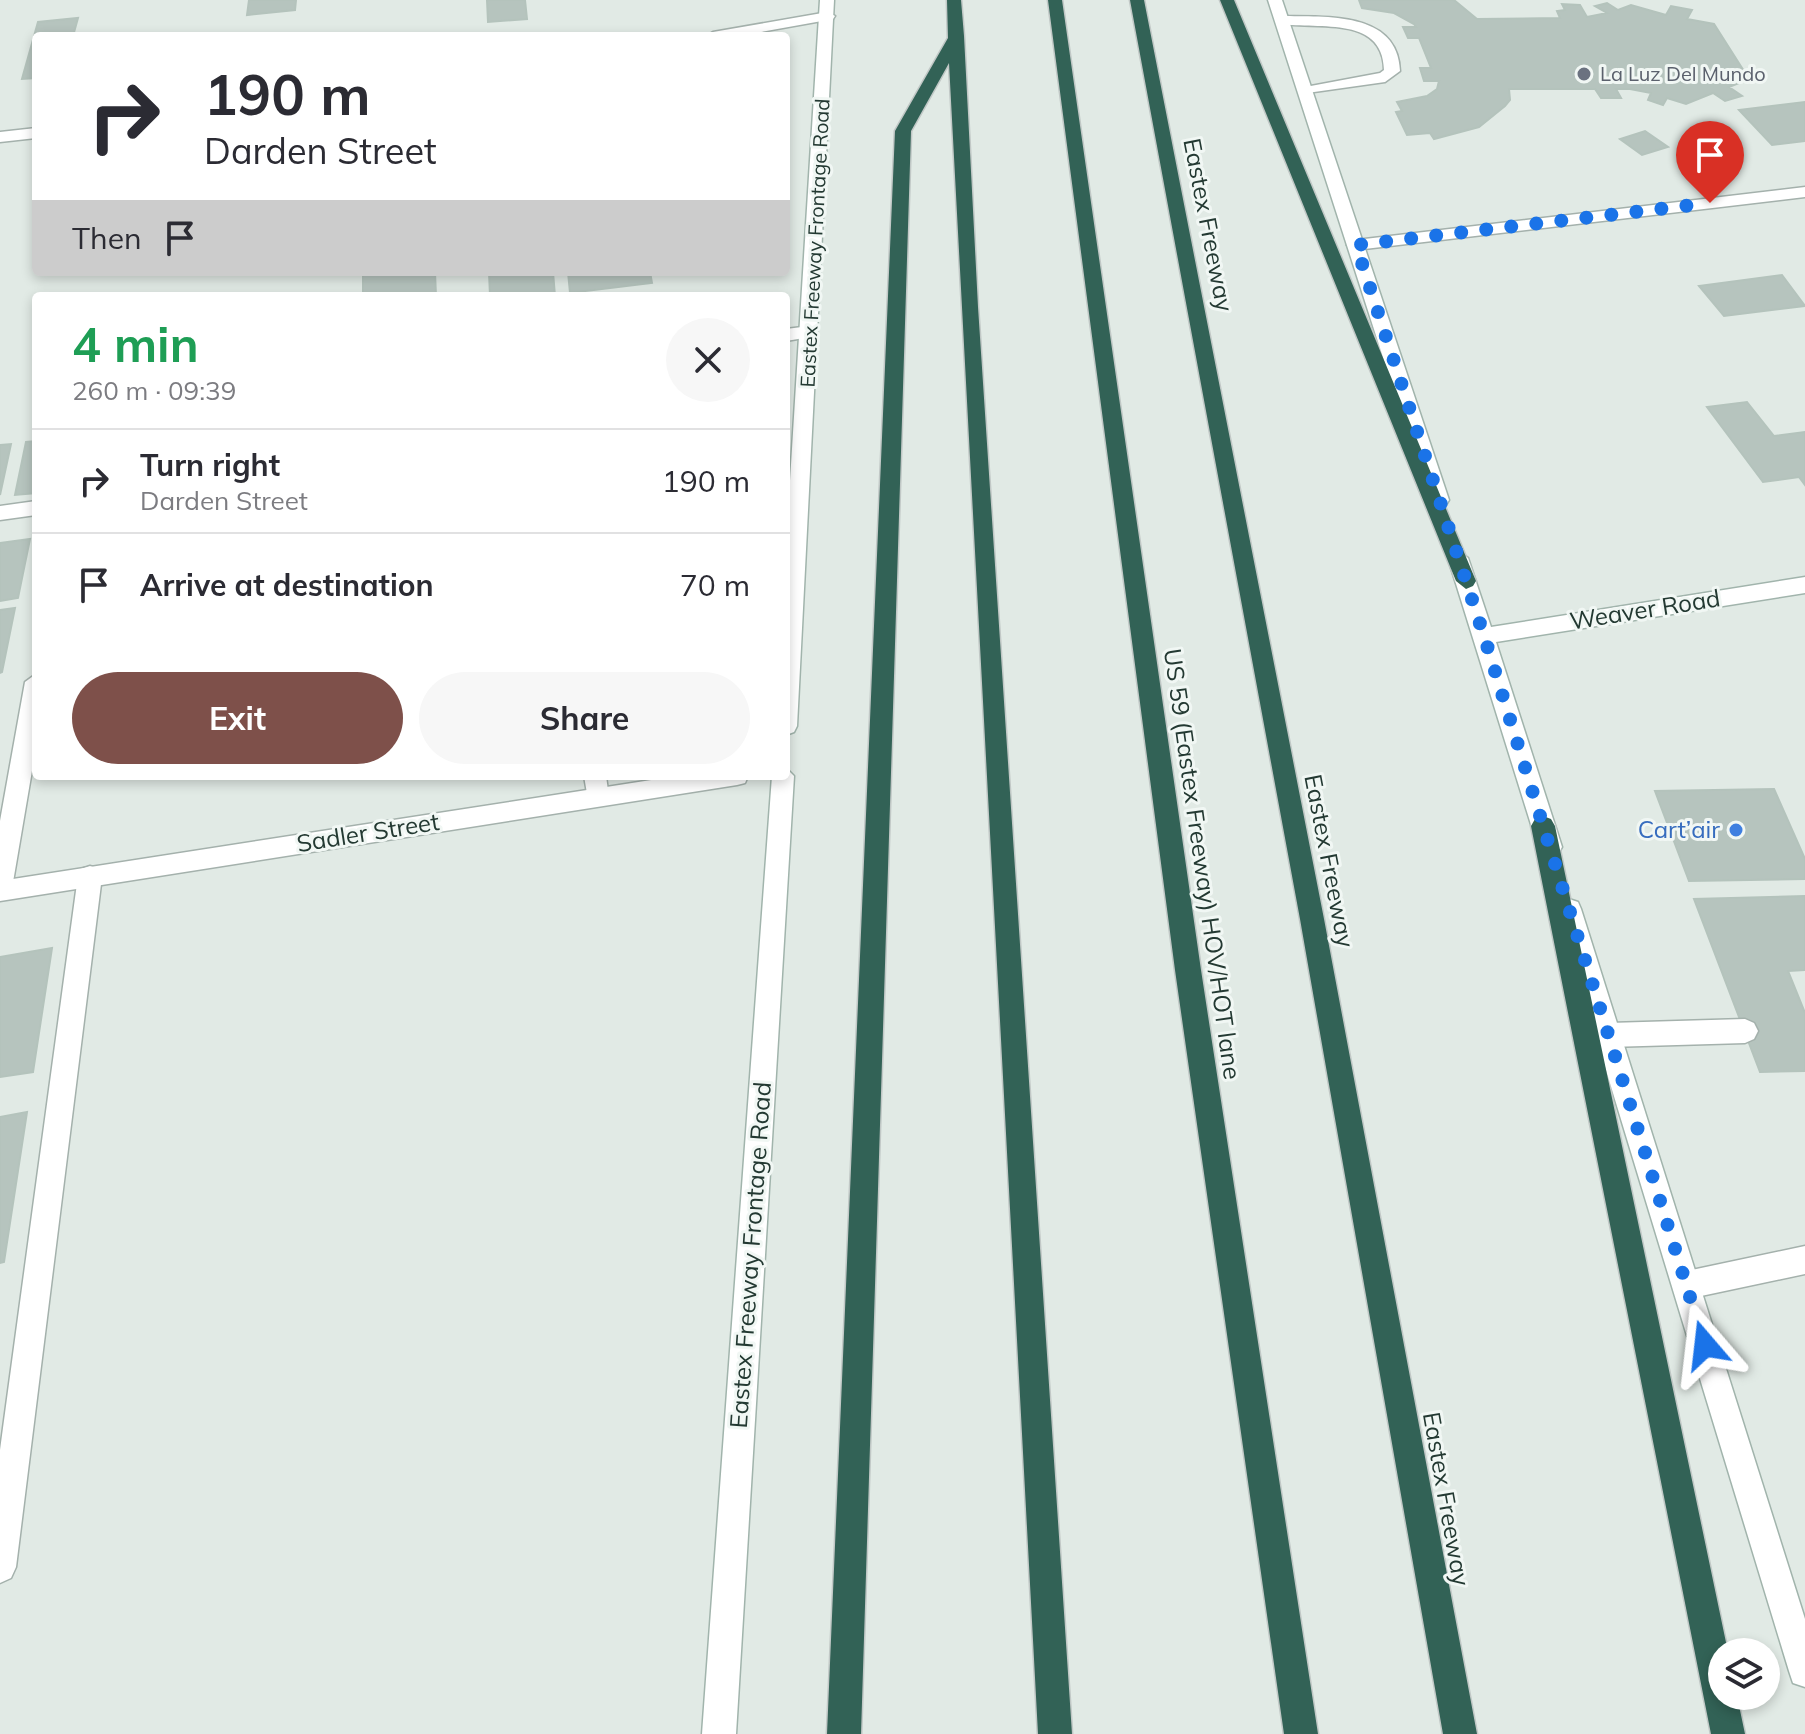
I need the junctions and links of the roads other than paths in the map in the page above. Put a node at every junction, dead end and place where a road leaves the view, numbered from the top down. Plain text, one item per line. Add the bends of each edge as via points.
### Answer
1 (954, 0) edge
2 (1055, 0) edge
3 (1137, 0) edge
4 (1227, 0) edge
5 (828, 8) edge
6 (1278, 10) edge
7 (729, 32) edge
8 (957, 36) junction
9 (1305, 91) junction
10 (32, 133) edge
11 (0, 137) edge
12 (1805, 192) edge
13 (1356, 245) junction
14 (810, 332) junction
15 (790, 334) edge
16 (32, 509) edge
17 (0, 513) edge
18 (1466, 581) junction
19 (1805, 585) edge
20 (1484, 636) junction
21 (790, 660) edge
22 (32, 705) edge
23 (686, 780) edge
24 (783, 780) edge
25 (596, 787) edge
26 (1543, 826) junction
27 (90, 876) junction
28 (0, 889) edge
29 (1745, 1031) dead end
30 (1609, 1035) junction
31 (1805, 1260) edge
32 (1687, 1285) junction
33 (0, 1567) edge
34 (1805, 1671) edge
35 (719, 1734) edge
36 (844, 1734) edge
37 (1055, 1734) edge
38 (1301, 1734) edge
39 (1460, 1734) edge
40 (1728, 1734) edge

1 - 8 highway
2 - 38 highway, US 59 (Eastex Freeway) HOV/HOT lane via 1188,970
3 - 39 highway, Eastex Freeway
4 - 18 highway
5 - 7 main road
5 - 14 main road, Eastex Freeway Frontage Road
6 - 9 main road
6 - 9 main road via 1365,26 1386,43 1394,63 1385,77
8 - 36 highway via 903,131
8 - 37 highway
9 - 13 main road
10 - 11 main road
12 - 13 main road
13 - 18 main road
14 - 15 main road
14 - 21 main road, Eastex Freeway Frontage Road
16 - 17 main road
18 - 20 main road
19 - 20 main road, Weaver Road
20 - 26 main road
22 - 28 main road
23 - 25 main road, Sadler Street
24 - 35 main road, Eastex Freeway Frontage Road
25 - 27 main road, Sadler Street
26 - 30 main road
26 - 40 highway
27 - 28 main road, Sadler Street
27 - 33 main road
29 - 30 main road
30 - 32 main road
31 - 32 main road
32 - 34 main road

